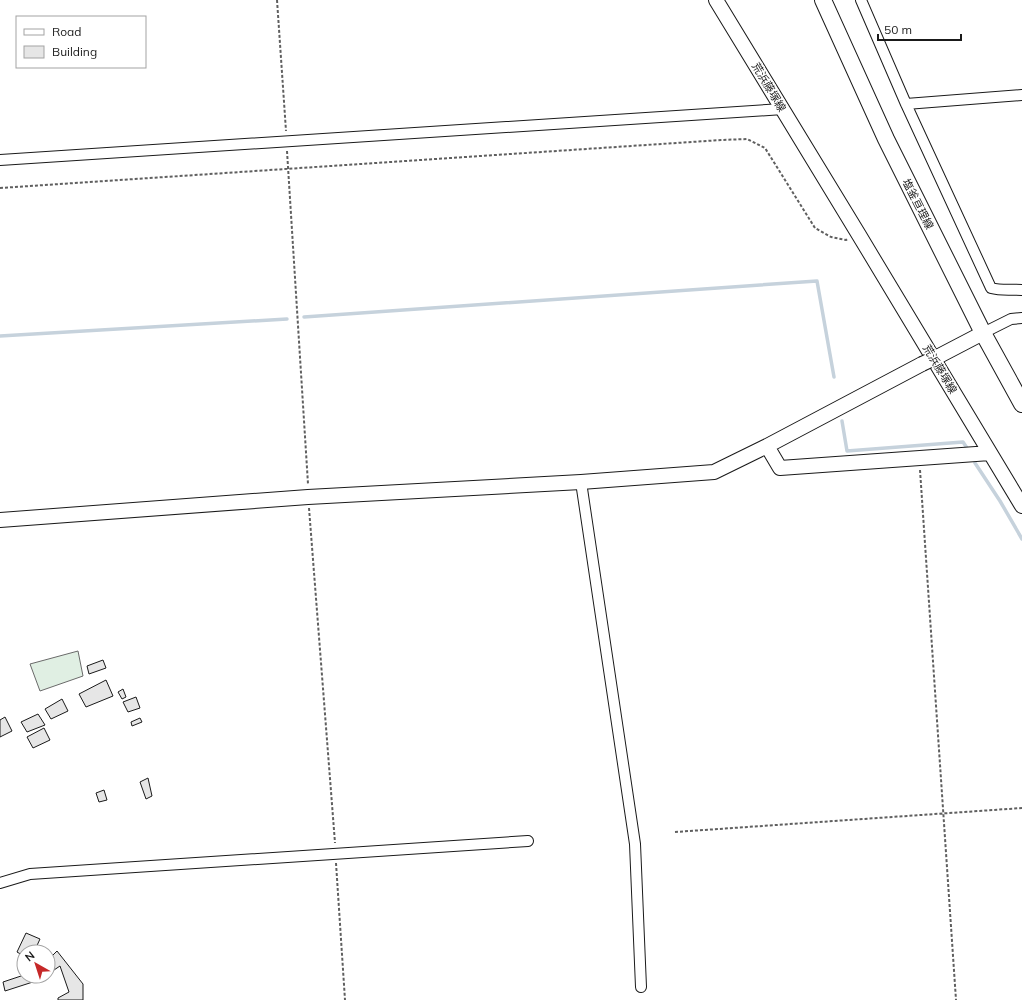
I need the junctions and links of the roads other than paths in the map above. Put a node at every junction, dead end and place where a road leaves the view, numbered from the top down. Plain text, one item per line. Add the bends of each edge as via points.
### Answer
1 (716, 0) edge
2 (823, 0) edge
3 (861, 0) edge
4 (1022, 95) edge
5 (906, 104) junction
6 (783, 109) junction
7 (0, 160) edge
8 (1022, 290) edge
9 (1022, 318) edge
10 (983, 333) junction
11 (1022, 404) edge
12 (767, 446) junction
13 (990, 453) junction
14 (581, 482) junction
15 (1022, 506) edge
16 (0, 520) edge
17 (528, 841) dead end
18 (0, 883) edge
19 (641, 987) dead end

1 - 6 street, 荒浜藤塚線
2 - 10 main road, 塩釜亘理線 via 886,139
3 - 5 street
4 - 5 street
5 - 8 street via 991,288 1000,291
6 - 7 street
6 - 13 street, 荒浜藤塚線
9 - 10 street via 1011,319
10 - 11 main road, 塩釜亘理線
10 - 12 street, bridge
12 - 13 street via 780,468
12 - 14 street via 714,472
13 - 15 street, 荒浜藤塚線
14 - 16 street via 308,497
14 - 19 street via 635,844
17 - 18 street via 30,874

